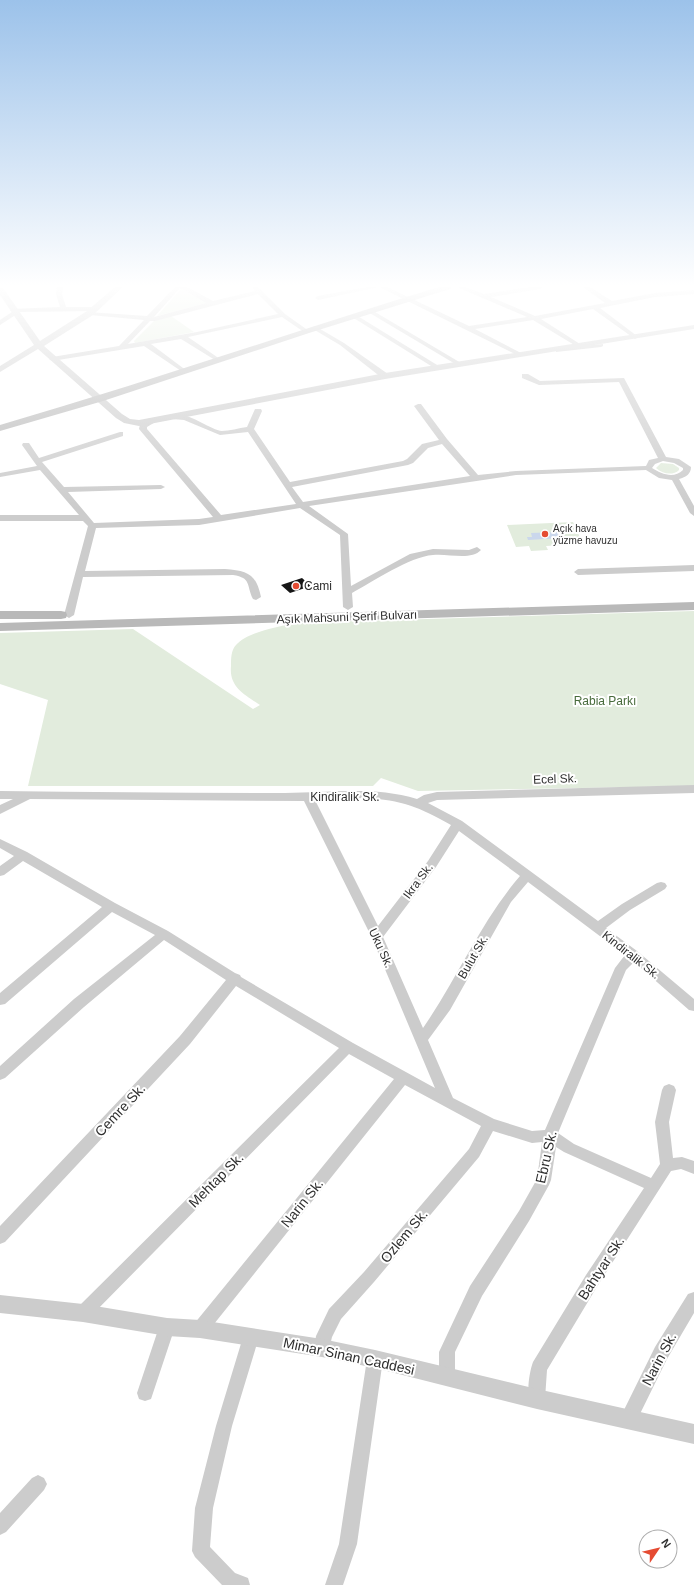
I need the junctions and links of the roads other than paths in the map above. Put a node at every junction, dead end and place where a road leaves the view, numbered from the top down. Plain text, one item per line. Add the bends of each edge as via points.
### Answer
1 (13, 361) edge
2 (54, 361) edge
3 (170, 361) edge
4 (207, 361) edge
5 (211, 361) edge
6 (365, 361) edge
7 (427, 361) edge
8 (454, 361) edge
9 (477, 361) edge
10 (459, 364) junction
11 (438, 368) junction
12 (0, 369) edge
13 (181, 369) junction
14 (385, 376) junction
15 (525, 376) dead end
16 (98, 398) junction
17 (418, 406) dead end
18 (258, 411) dead end
19 (176, 416) junction
20 (153, 421) junction
21 (0, 425) edge
22 (0, 428) edge
23 (250, 429) junction
24 (120, 434) dead end
25 (444, 441) junction
26 (26, 445) dead end
27 (663, 459) junction
28 (40, 464) junction
29 (691, 467) edge
30 (648, 468) junction
31 (0, 475) edge
32 (476, 478) junction
33 (675, 479) junction
34 (688, 480) dead end
35 (288, 485) junction
36 (161, 487) dead end
37 (62, 490) junction
38 (683, 493) junction
39 (694, 493) edge
40 (300, 504) junction
41 (694, 513) edge
42 (0, 518) edge
43 (84, 518) junction
44 (219, 518) junction
45 (92, 526) junction
46 (477, 550) dead end
47 (694, 568) edge
48 (578, 572) dead end
49 (81, 574) junction
50 (347, 592) junction
51 (256, 597) dead end
52 (694, 598) edge
53 (694, 606) edge
54 (348, 607) junction
55 (0, 615) edge
56 (69, 616) junction
57 (0, 627) edge
58 (694, 789) edge
59 (0, 795) edge
60 (29, 795) junction
61 (308, 797) junction
62 (419, 803) junction
63 (0, 810) edge
64 (458, 824) junction
65 (0, 843) edge
66 (23, 855) junction
67 (0, 872) edge
68 (527, 876) junction
69 (661, 886) dead end
70 (111, 906) junction
71 (598, 928) junction
72 (164, 934) junction
73 (377, 936) junction
74 (633, 954) junction
75 (235, 978) junction
76 (0, 1000) edge
77 (694, 1006) edge
78 (422, 1039) junction
79 (348, 1047) junction
80 (0, 1074) edge
81 (404, 1077) junction
82 (669, 1090) dead end
83 (448, 1102) junction
84 (490, 1124) junction
85 (550, 1135) junction
86 (667, 1165) junction
87 (694, 1168) edge
88 (654, 1186) junction
89 (0, 1237) edge
90 (694, 1299) edge
91 (0, 1304) edge
92 (83, 1314) junction
93 (167, 1327) junction
94 (200, 1329) junction
95 (251, 1338) junction
96 (322, 1348) junction
97 (375, 1360) junction
98 (447, 1378) junction
99 (145, 1393) dead end
100 (537, 1399) junction
101 (628, 1420) junction
102 (694, 1434) edge
103 (38, 1484) dead end
104 (0, 1526) edge
105 (241, 1585) edge
106 (334, 1585) edge

1 - 12 street
2 - 16 street
3 - 13 street
4 - 13 main road
5 - 16 main road
6 - 14 street
7 - 11 street
8 - 10 street
9 - 10 street
10 - 11 street
11 - 14 street
13 - 16 main road
14 - 19 street
15 - 27 street via 539,383 622,380
16 - 20 street via 127,421
16 - 21 main road
16 - 22 main road
17 - 25 street
18 - 23 street
19 - 20 street
19 - 23 street via 220,433
20 - 44 street via 143,426 143,429
23 - 35 street
24 - 28 street
25 - 32 street
25 - 35 street via 425,446 405,463
26 - 28 street
27 - 29 street
27 - 30 street via 652,462
28 - 31 street
28 - 37 street
29 - 33 street via 686,474
30 - 32 street via 516,473
30 - 33 street via 657,475
32 - 40 street
33 - 34 street
33 - 38 street
35 - 40 street
36 - 37 street
37 - 43 street
38 - 39 street
38 - 41 street
40 - 44 street
40 - 50 street via 344,534
42 - 43 street
43 - 45 street
44 - 45 street via 199,522
45 - 49 street
46 - 50 street via 470,553 433,552 413,556
47 - 48 street
49 - 51 street via 238,573 248,576 254,584
49 - 56 street
50 - 54 street
52 - 54 main road, Aşık Mahsuni Şerif Bulvarı
53 - 57 main road, Aşık Mahsuni Şerif Bulvarı
54 - 56 main road, Aşık Mahsuni Şerif Bulvarı
55 - 56 main road, Aşık Mahsuni Şerif Bulvarı
58 - 62 street, Ecel Sk. via 437,796
59 - 60 street, Kindiralik Sk.
60 - 61 street, Kindiralik Sk.
60 - 63 street
61 - 62 street, Kindiralik Sk. via 353,794 392,797
61 - 73 street, Uku Sk.
62 - 64 street, Kindiralik Sk.
64 - 68 street, Kindiralik Sk.
64 - 73 street, Ikra Sk. via 432,864
65 - 66 street
66 - 67 street
66 - 70 street
68 - 71 street, Kindiralik Sk.
68 - 78 street, Bulut Sk. via 507,899 445,1006
69 - 71 street
70 - 72 street
70 - 76 street
71 - 74 street, Kindiralik Sk.
72 - 75 street via 202,960
72 - 80 street via 79,1003
73 - 78 street, Uku Sk.
74 - 77 street, Kindiralik Sk.
74 - 85 street, Ebru Sk. via 622,968
75 - 79 street
75 - 89 street, Cemre Sk. via 185,1040
78 - 83 street, Uku Sk.
79 - 81 street
79 - 92 street, Mehtap Sk.
81 - 83 street
81 - 94 street, Narin Sk.
82 - 86 street via 662,1122
83 - 84 street
84 - 85 street via 532,1137
84 - 96 street, Ozlem Sk. via 474,1153 335,1314 324,1336
85 - 88 street via 569,1148
85 - 98 street, Ebru Sk. via 544,1180 473,1298 447,1352
86 - 87 street via 682,1164
86 - 88 street, Bahtyar Sk.
88 - 100 street, Bahtyar Sk. via 592,1280 539,1368
90 - 101 street, Narin Sk. via 661,1353
91 - 92 street, Mimar Sinan Caddesi
92 - 93 street, Mimar Sinan Caddesi
93 - 94 street, Mimar Sinan Caddesi
93 - 99 street
94 - 95 street, Mimar Sinan Caddesi
95 - 96 street, Mimar Sinan Caddesi
95 - 105 street via 224,1426 204,1508 202,1550 229,1579
96 - 97 street, Mimar Sinan Caddesi
97 - 98 street, Mimar Sinan Caddesi
97 - 106 street via 348,1544
98 - 100 street, Mimar Sinan Caddesi
100 - 101 street, Mimar Sinan Caddesi
101 - 102 street, Mimar Sinan Caddesi
103 - 104 street

